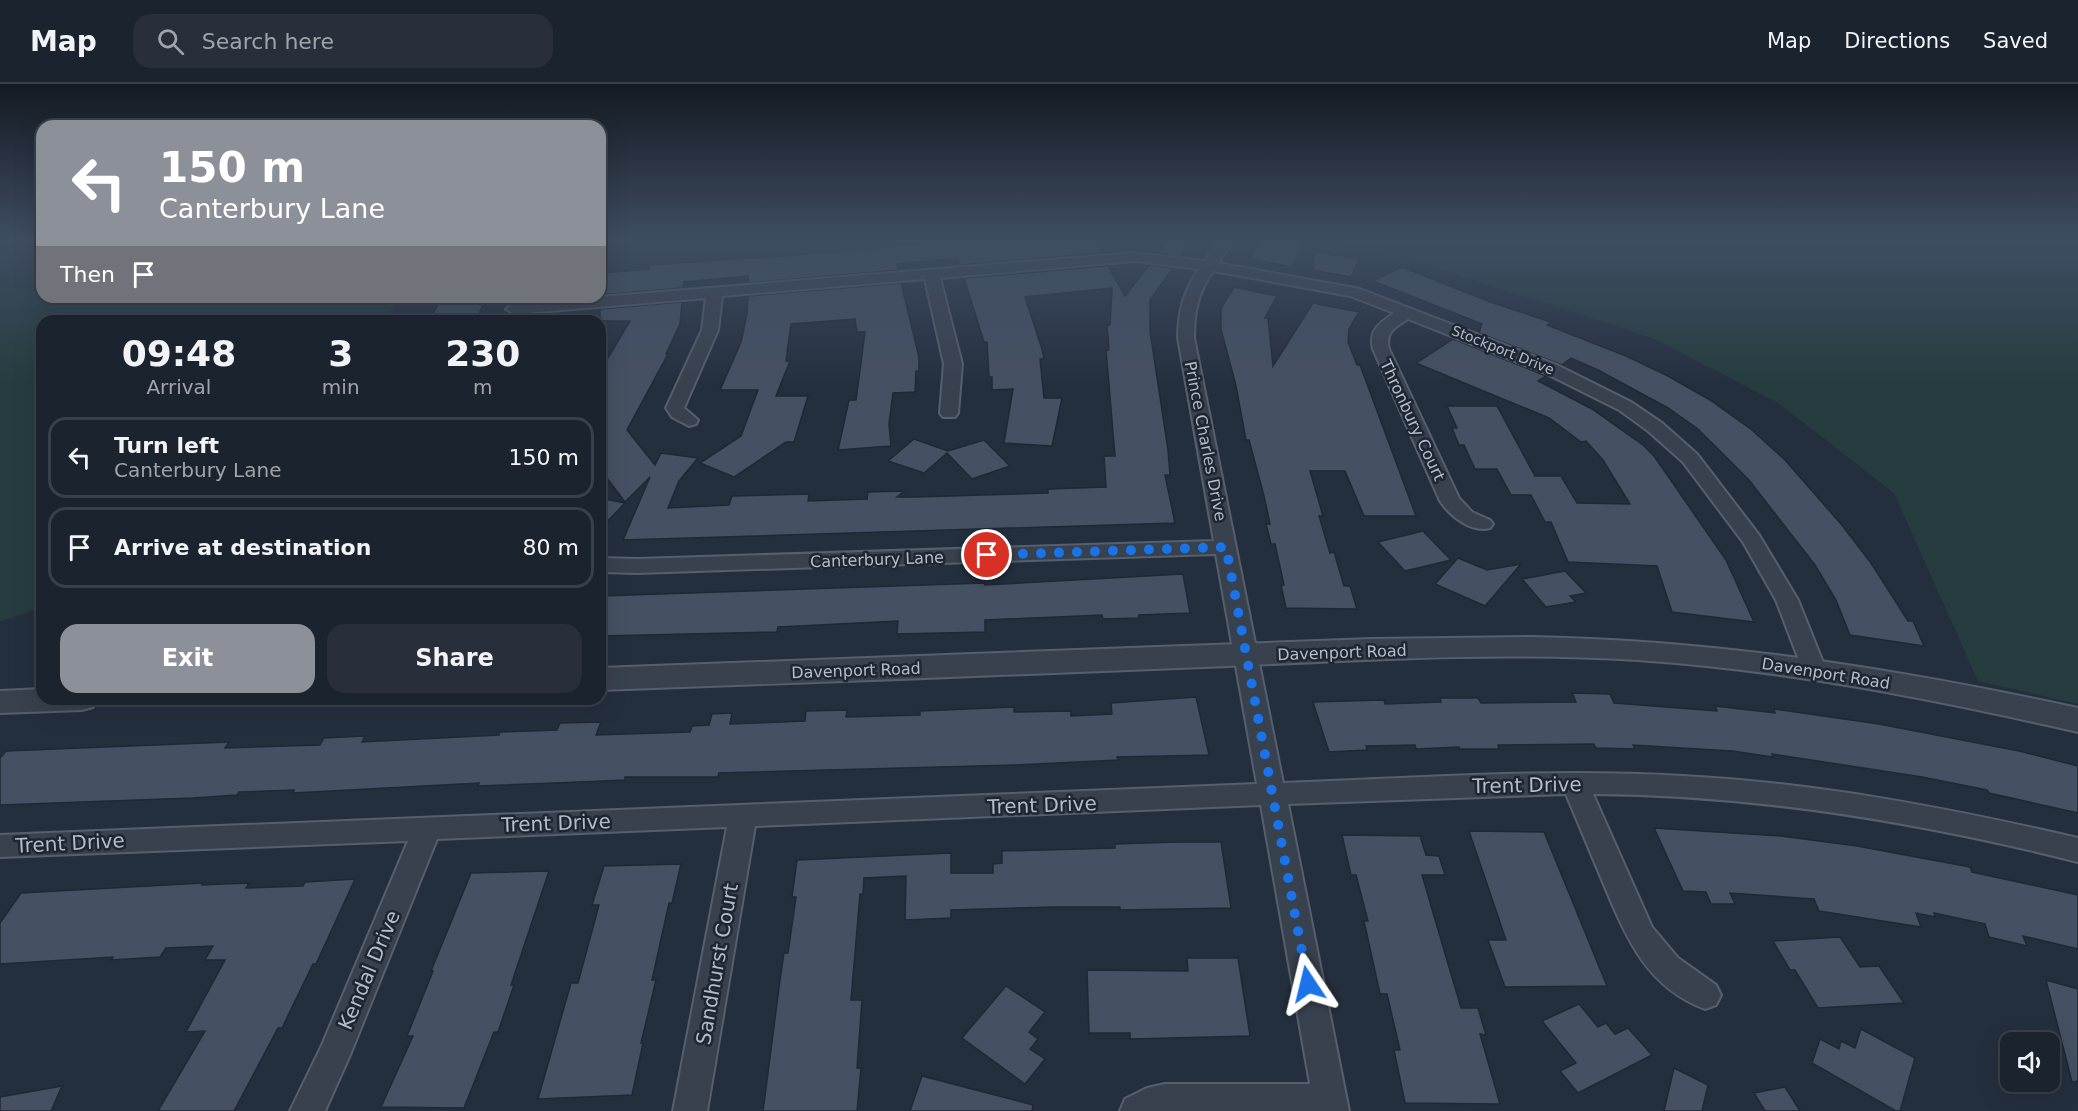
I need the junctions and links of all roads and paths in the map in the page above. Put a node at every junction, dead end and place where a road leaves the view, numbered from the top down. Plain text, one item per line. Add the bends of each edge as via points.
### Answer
1 (761, 289) edge
2 (935, 289) edge
3 (1194, 289) edge
4 (1342, 289) edge
5 (714, 293) junction
6 (606, 302) edge
7 (589, 303) edge
8 (514, 309) edge
9 (1407, 312) junction
10 (949, 413) dead end
11 (689, 420) dead end
12 (1483, 524) dead end
13 (1226, 547) junction
14 (606, 565) edge
15 (1246, 655) junction
16 (1814, 670) junction
17 (606, 680) edge
18 (36, 701) edge
19 (0, 702) edge
20 (2078, 720) edge
21 (1575, 784) junction
22 (1273, 795) junction
23 (743, 817) junction
24 (428, 827) junction
25 (0, 846) edge
26 (2078, 850) edge
27 (1705, 995) dead end
28 (1331, 1106) edge
29 (307, 1111) edge
30 (690, 1111) edge
31 (1137, 1111) edge

1 - 5 street, Stockport Drive
2 - 10 street via 953,364
3 - 13 street, Prince Charles Drive via 1186,309 1186,326
4 - 9 street, Stockport Drive
5 - 6 street, Stockport Drive
5 - 11 street via 710,330 675,408
7 - 8 street, Stockport Drive
9 - 12 street, Thronbury Court via 1383,328 1379,334 1381,349 1450,501 1465,516
9 - 16 street, Stockport Drive via 1578,381 1624,406 1668,437 1701,471 1765,559 1791,609
13 - 14 street, Canterbury Lane
13 - 15 street, Prince Charles Drive
15 - 16 street, Davenport Road via 1562,647 1686,654
15 - 17 street, Davenport Road
15 - 22 street, Prince Charles Drive
16 - 20 street, Davenport Road
18 - 19 street
21 - 22 street, Trent Drive
21 - 26 street, Trent Drive via 1715,788 1819,799
21 - 27 street via 1641,936 1667,968
22 - 23 street, Trent Drive
22 - 28 street, Prince Charles Drive
23 - 24 street, Trent Drive
23 - 30 street, Sandhurst Court
24 - 25 street, Trent Drive
24 - 29 street, Kendal Drive
28 - 31 street via 1165,1101

